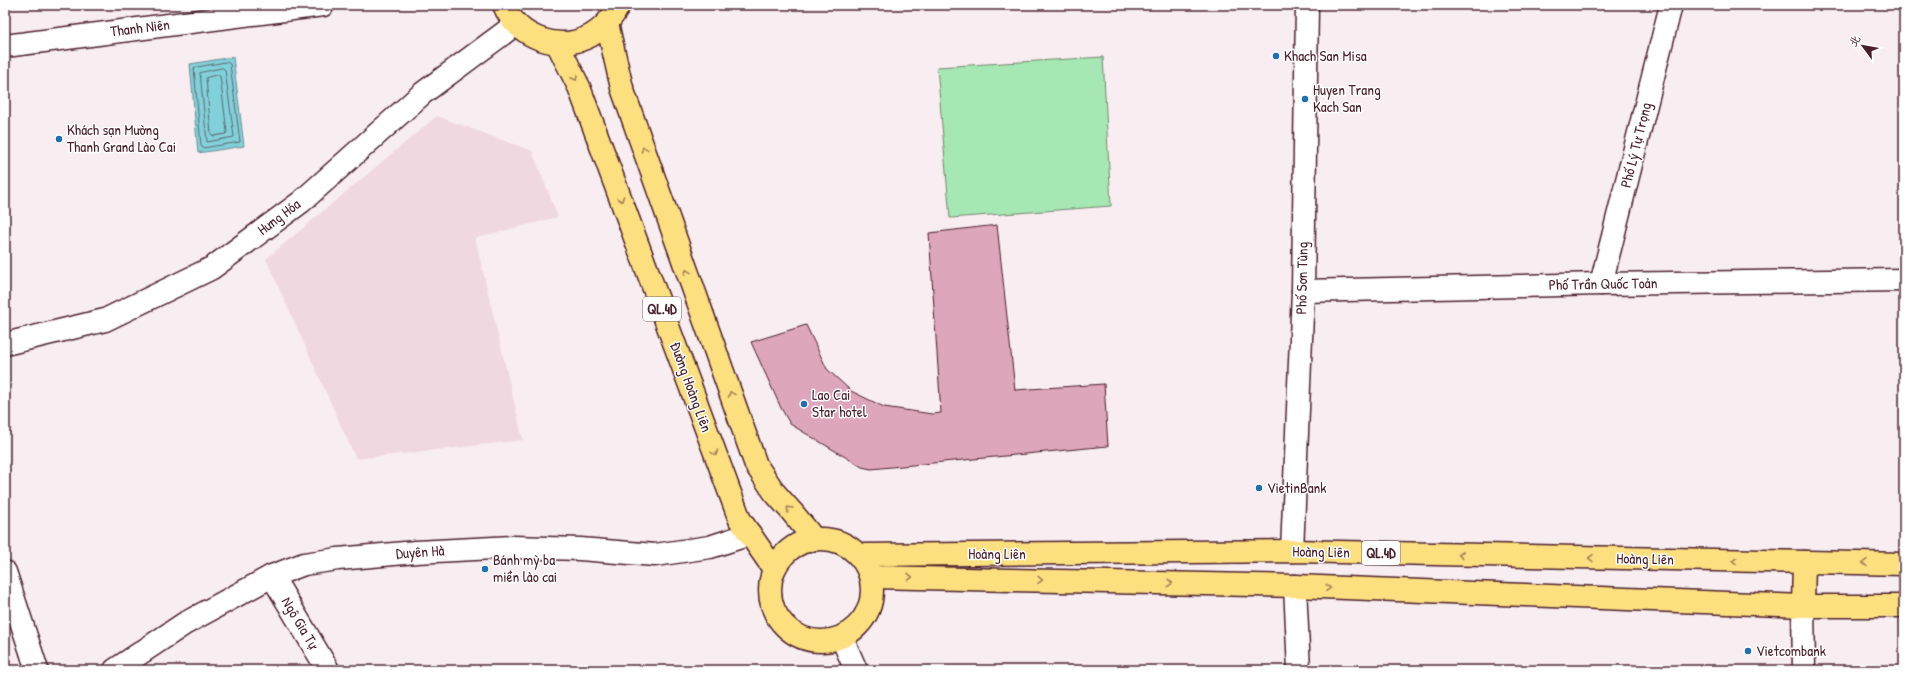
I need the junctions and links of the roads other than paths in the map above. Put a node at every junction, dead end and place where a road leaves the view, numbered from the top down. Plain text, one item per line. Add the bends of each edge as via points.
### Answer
1 (324, 5) edge
2 (504, 5) edge
3 (619, 5) edge
4 (1307, 5) edge
5 (1671, 5) edge
6 (607, 23) junction
7 (516, 24) junction
8 (557, 43) junction
9 (5, 46) edge
10 (1904, 280) edge
11 (1602, 284) junction
12 (1303, 291) junction
13 (5, 344) edge
14 (750, 534) junction
15 (814, 539) junction
16 (1292, 551) junction
17 (859, 555) junction
18 (1804, 562) junction
19 (1904, 564) edge
20 (774, 569) junction
21 (5, 572) edge
22 (272, 576) junction
23 (871, 577) junction
24 (1295, 586) junction
25 (1803, 606) junction
26 (1904, 606) edge
27 (842, 638) junction
28 (36, 670) edge
29 (115, 670) edge
30 (328, 670) edge
31 (856, 670) edge
32 (1299, 670) edge
33 (1804, 670) edge

1 - 9 street, Thanh Niên
2 - 7 main road
3 - 6 main road
4 - 12 street, Phố Sơn Tùng
5 - 11 street, Phố Lý Tự Trọng
6 - 8 main road via 593,35 576,42
15 -> 6 main road, QL.4D via 775,493 756,465 622,88
7 - 8 main road via 528,34
7 - 13 street, Hưng Hóa via 423,93 301,202 212,268 105,320
8 -> 14 main road, Đường Hoàng Liên / QL.4D via 580,87 740,520
10 - 11 street, Phố Trần Quốc Toản
11 - 12 street, Phố Trần Quốc Toản
12 - 16 street, Phố Sơn Tùng
14 - 20 main road, Đường Hoàng Liên / QL.4D
14 - 22 street, Duyên Hà via 710,547 655,555 513,547 338,559 304,564
15 - 17 main road via 838,541
15 - 20 main road via 790,549 780,558
16 - 17 main road, Hoàng Liên / QL.4D
18 -> 16 main road, Hoàng Liên / QL.4D
16 - 24 main road
17 - 23 main road
19 -> 18 main road, Hoàng Liên / QL.4D
18 - 25 main road
20 - 27 main road via 769,586 771,604 779,620 791,633 807,640 825,642
21 - 28 street
22 - 29 street, Duyên Hà via 184,624
22 - 30 street, Ngô Gia Tự
23 -> 24 main road, Hoàng Liên
23 - 27 main road via 873,592 864,619
24 -> 25 main road, Hoàng Liên
24 - 32 street
25 - 26 main road, Hoàng Liên
25 - 33 street
27 - 31 street

